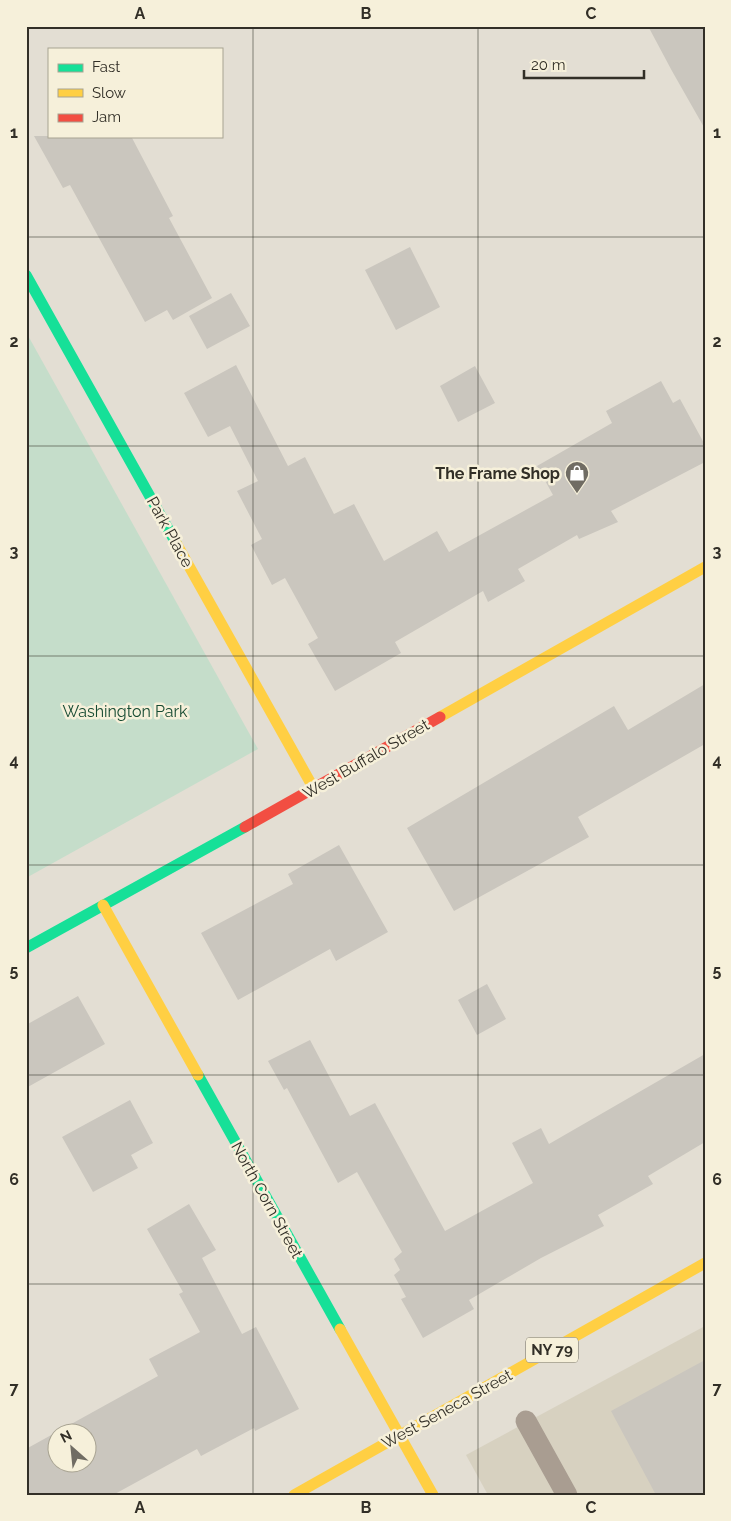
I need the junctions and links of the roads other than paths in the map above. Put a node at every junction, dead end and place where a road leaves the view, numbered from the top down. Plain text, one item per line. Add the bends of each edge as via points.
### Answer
1 (26, 275) edge
2 (705, 567) edge
3 (314, 789) junction
4 (103, 905) junction
5 (26, 948) edge
6 (705, 1263) edge
7 (526, 1422) dead end
8 (399, 1436) junction
9 (294, 1495) edge
10 (432, 1495) edge
11 (567, 1495) edge

1 - 3 main road, Park Place
2 - 3 main road, West Buffalo Street
3 - 4 main road, West Buffalo Street
4 - 5 main road, West Buffalo Street
4 - 8 main road, North Corn Street
6 - 8 main road, West Seneca Street / NY 79
7 - 11 lane
8 - 9 main road, West Seneca Street / NY 79
8 - 10 main road, North Corn Street

